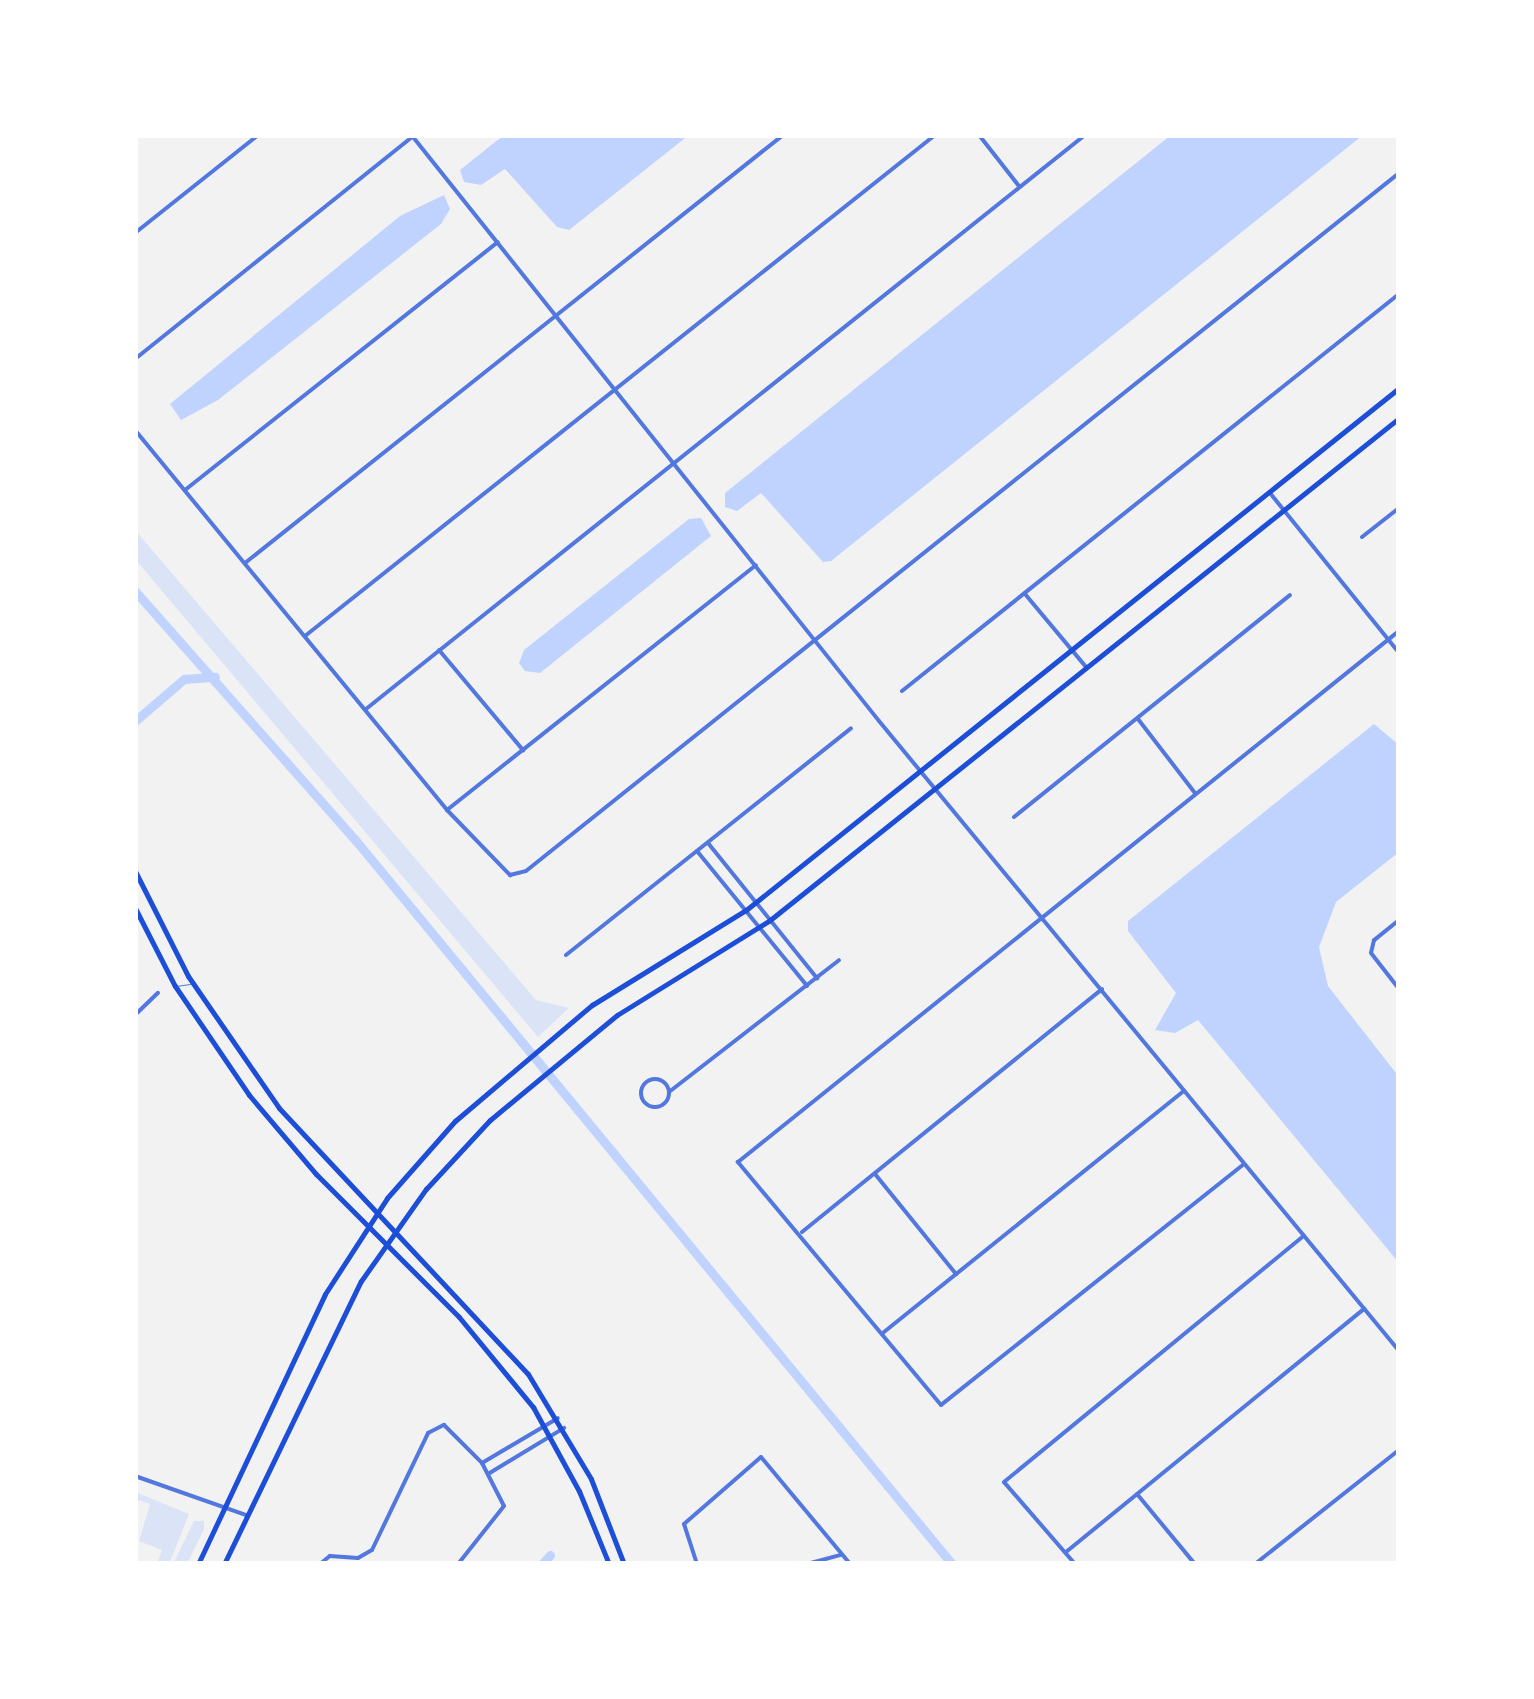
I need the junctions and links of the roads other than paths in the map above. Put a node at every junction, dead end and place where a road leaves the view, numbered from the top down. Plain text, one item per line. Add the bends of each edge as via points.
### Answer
1 (258, 135) edge
2 (783, 135) edge
3 (935, 135) edge
4 (978, 135) edge
5 (1085, 135) edge
6 (413, 136) edge
7 (1399, 172) edge
8 (1020, 187) junction
9 (135, 232) edge
10 (498, 242) junction
11 (1399, 294) edge
12 (557, 315) junction
13 (135, 359) edge
14 (1399, 388) edge
15 (615, 390) junction
16 (1399, 418) edge
17 (135, 430) edge
18 (674, 465) junction
19 (185, 490) junction
20 (1270, 492) junction
21 (1399, 508) edge
22 (1283, 510) junction
23 (1362, 537) dead end
24 (245, 563) junction
25 (756, 565) junction
26 (1025, 594) junction
27 (1290, 595) dead end
28 (1399, 631) edge
29 (306, 636) junction
30 (814, 640) junction
31 (1388, 640) junction
32 (439, 650) junction
33 (1072, 650) junction
34 (1399, 653) edge
35 (1086, 668) junction
36 (902, 692) dead end
37 (366, 709) junction
38 (1138, 719) junction
39 (851, 728) dead end
40 (523, 750) junction
41 (920, 771) junction
42 (934, 788) junction
43 (1195, 794) junction
44 (447, 810) junction
45 (1014, 817) dead end
46 (708, 842) junction
47 (698, 851) junction
48 (135, 871) edge
49 (756, 902) junction
50 (135, 908) edge
51 (746, 910) junction
52 (1040, 916) junction
53 (770, 920) junction
54 (1399, 920) edge
55 (760, 928) junction
56 (566, 955) dead end
57 (839, 960) dead end
58 (186, 973) junction
59 (817, 978) junction
60 (193, 984) junction
61 (175, 986) junction
62 (807, 986) junction
63 (1102, 989) junction
64 (1399, 989) edge
65 (158, 992) dead end
66 (135, 1015) edge
67 (1184, 1091) junction
68 (669, 1092) junction
69 (1244, 1164) junction
70 (875, 1174) junction
71 (375, 1215) junction
72 (366, 1227) junction
73 (801, 1232) junction
74 (392, 1233) junction
75 (1304, 1236) junction
76 (384, 1245) junction
77 (956, 1274) junction
78 (1364, 1308) junction
79 (884, 1332) junction
80 (1399, 1350) edge
81 (558, 1418) junction
82 (545, 1426) junction
83 (564, 1428) junction
84 (551, 1436) junction
85 (1399, 1450) edge
86 (482, 1464) junction
87 (488, 1474) junction
88 (135, 1476) edge
89 (1137, 1494) junction
90 (225, 1506) junction
91 (246, 1515) junction
92 (1065, 1552) junction
93 (842, 1554) junction
94 (198, 1564) edge
95 (224, 1564) edge
96 (320, 1564) edge
97 (458, 1564) edge
98 (609, 1564) edge
99 (624, 1564) edge
100 (697, 1564) edge
101 (807, 1564) edge
102 (850, 1564) edge
103 (1075, 1564) edge
104 (1195, 1564) edge
105 (1255, 1564) edge

1 - 9 street
2 - 12 street
3 - 15 street
4 - 8 street
5 - 8 street
6 - 10 street
6 - 13 street
7 - 30 street
8 - 18 street
10 - 12 street
10 - 19 street
11 - 26 street
12 - 15 street
12 - 24 street
14 - 20 main road
15 - 18 street
15 - 29 street
16 - 22 main road
17 - 19 street
18 - 25 street
18 - 32 street
19 - 24 street
20 - 22 street
20 - 33 main road
21 - 23 street
22 - 31 street
22 - 35 main road
24 - 29 street
25 - 30 street
25 - 40 street
26 - 33 street
26 - 36 street
27 - 38 street
28 - 31 street
29 - 37 street
30 - 41 street
30 - 44 street via 526,870 510,875
31 - 34 street
31 - 43 street
32 - 37 street
32 - 40 street
33 - 35 street
33 - 41 main road
35 - 42 main road
37 - 44 street
38 - 43 street
38 - 45 street
39 - 46 street
40 - 44 street
41 - 42 street
41 - 49 main road
42 - 52 street
42 - 53 main road
43 - 52 street
46 - 47 street
46 - 49 street
47 - 51 street
47 - 56 street
48 - 58 main road
49 - 51 main road
49 - 53 street
50 - 61 main road
51 - 55 street
51 - 71 main road via 610,993 554,1036 438,1138
52 - 63 street
52 - 73 street via 738,1162
53 - 55 main road
53 - 59 street
54 - 64 street via 1374,940 1371,953
55 - 62 street
55 - 74 main road via 568,1053 520,1092 461,1149
57 - 59 street
58 - 60 main road
58 - 61 lane
59 - 62 street
60 - 61 lane
60 - 71 main road via 279,1108
61 - 72 main road via 249,1095
62 - 68 street
63 - 67 street
63 - 70 street
65 - 66 street
67 - 69 street
67 - 77 street
68 - 68 street via 656,1107 641,1094 654,1078
69 - 75 street
69 - 79 street via 941,1405
70 - 73 street
70 - 77 street
71 - 72 main road
71 - 74 main road
72 - 76 main road
72 - 90 main road via 317,1310
73 - 79 street
74 - 76 main road
74 - 81 main road via 492,1330
75 - 78 street
75 - 92 street via 1004,1482
76 - 82 main road via 459,1318
76 - 91 main road via 331,1336
77 - 79 street
78 - 80 street
78 - 89 street
81 - 82 street
81 - 83 main road
82 - 84 main road
82 - 86 street
83 - 84 street
83 - 99 main road
84 - 87 street
84 - 98 main road
85 - 105 street
86 - 87 street
86 - 96 street via 454,1428 435,1427 371,1551 358,1558 330,1556
87 - 97 street via 503,1512
88 - 90 street
89 - 92 street
89 - 104 street
90 - 91 street
90 - 94 main road
91 - 95 main road
92 - 103 street
93 - 100 street via 760,1457 684,1524
93 - 101 street
93 - 102 street

